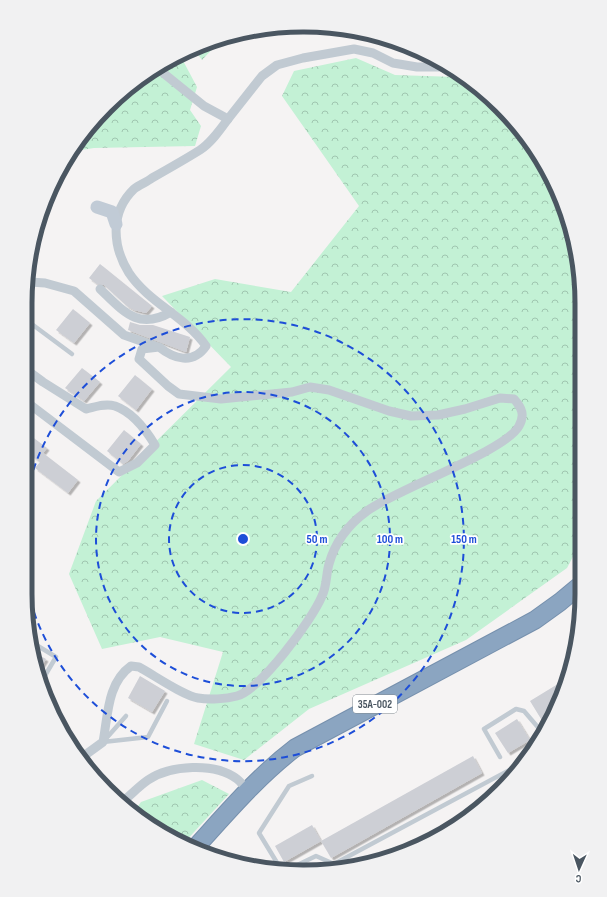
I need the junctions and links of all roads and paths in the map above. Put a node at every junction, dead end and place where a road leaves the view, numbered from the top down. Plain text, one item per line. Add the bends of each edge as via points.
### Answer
1 (437, 67) edge
2 (162, 72) edge
3 (228, 119) junction
4 (96, 207) dead end
5 (116, 224) junction
6 (33, 282) edge
7 (100, 289) dead end
8 (171, 312) junction
9 (32, 324) edge
10 (159, 347) junction
11 (72, 354) dead end
12 (32, 374) edge
13 (32, 407) edge
14 (575, 590) edge
15 (37, 645) edge
16 (45, 676) edge
17 (167, 701) dead end
18 (126, 716) dead end
19 (539, 729) edge
20 (103, 742) junction
21 (85, 755) edge
22 (500, 756) dead end
23 (511, 769) edge
24 (312, 776) dead end
25 (248, 790) junction
26 (125, 799) edge
27 (199, 844) edge
28 (333, 863) edge
29 (336, 863) edge
30 (279, 864) edge
31 (298, 865) edge

1 - 3 street via 393,63 373,53 354,49 303,58 277,65 262,76
2 - 3 street via 204,106
3 - 5 street via 201,150 135,188 120,206
4 - 5 main road via 112,212
5 - 8 street via 116,239 129,273 146,292
6 - 10 street via 74,291 124,335
7 - 8 street via 124,311 142,320 161,318
8 - 10 street via 188,325 206,346 200,354 188,359 169,355
9 - 11 lane
10 - 20 street via 142,349 139,359 180,394 221,399 292,392 310,387 329,390 411,416 438,415 500,398 514,399 521,407 522,417 519,427 514,432 487,451 378,503 357,519 343,534 334,550 323,595 312,616 280,659 258,681 238,696 197,698 139,667 131,666 124,671 108,702
12 - 13 street via 86,409 100,405 114,406 134,418 148,433 155,446 137,463 119,472
14 - 25 highway, 35А-002 via 535,620 295,748 276,762
15 - 16 lane via 56,657
17 - 20 lane via 148,737
18 - 20 lane
19 - 22 lane via 524,711 516,709 484,729
20 - 21 street
23 - 29 lane
24 - 30 lane via 289,786 259,833
25 - 26 street via 236,778 224,773 190,767 172,770 149,780
25 - 27 highway, 35А-002
28 - 31 lane via 316,856

